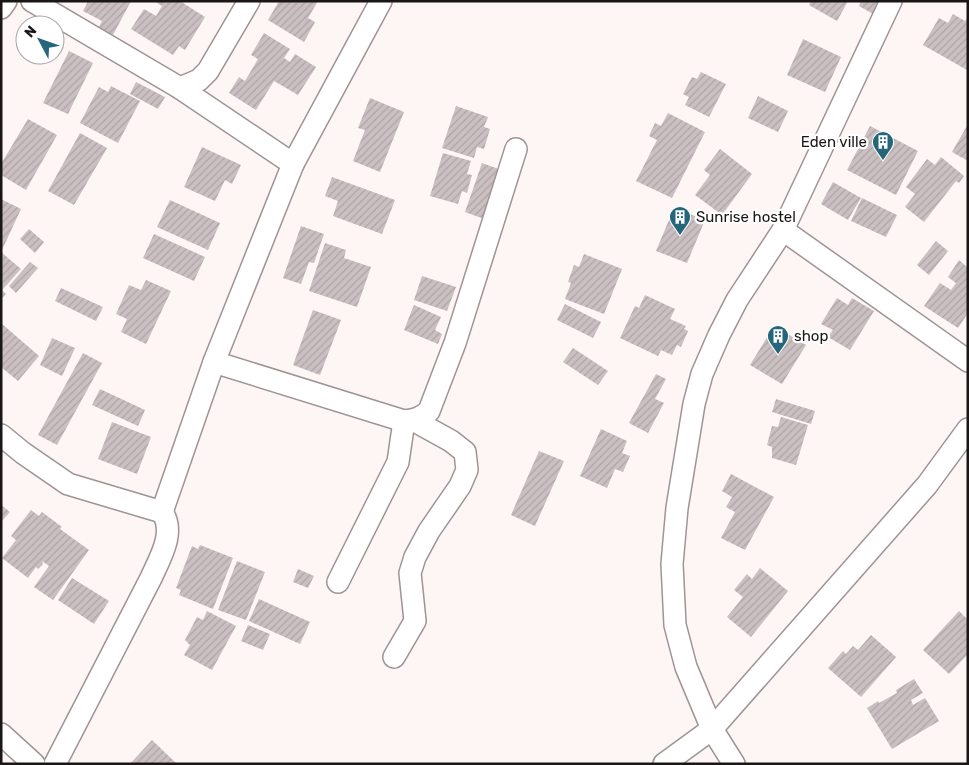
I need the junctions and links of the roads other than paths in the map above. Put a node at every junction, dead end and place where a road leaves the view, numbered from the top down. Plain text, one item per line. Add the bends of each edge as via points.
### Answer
1 (6, 1) edge
2 (32, 1) edge
3 (249, 1) edge
4 (381, 1) edge
5 (891, 1) edge
6 (1, 8) edge
7 (180, 88) junction
8 (516, 149) dead end
9 (293, 164) junction
10 (783, 230) junction
11 (968, 361) edge
12 (214, 362) junction
13 (409, 421) junction
14 (968, 429) edge
15 (1, 435) edge
16 (162, 512) junction
17 (338, 582) dead end
18 (394, 657) dead end
19 (712, 729) junction
20 (1, 734) edge
21 (34, 764) edge
22 (55, 764) edge
23 (664, 764) edge
24 (734, 764) edge

1 - 6 street
2 - 7 street
3 - 7 street via 208,71 199,80
4 - 9 street
5 - 10 street
7 - 9 street
8 - 13 street via 471,293 429,411
9 - 12 street
10 - 11 street
10 - 19 street via 737,300 702,374 677,508 672,564 675,625 686,667
12 - 13 street
12 - 16 street
13 - 17 street via 398,462
13 - 18 street via 451,441 465,452 467,470 415,557 410,573 415,620
14 - 19 street via 927,485
15 - 16 street via 68,484
16 - 22 street via 167,520 168,535 160,556
19 - 23 street
19 - 24 street
20 - 21 street

